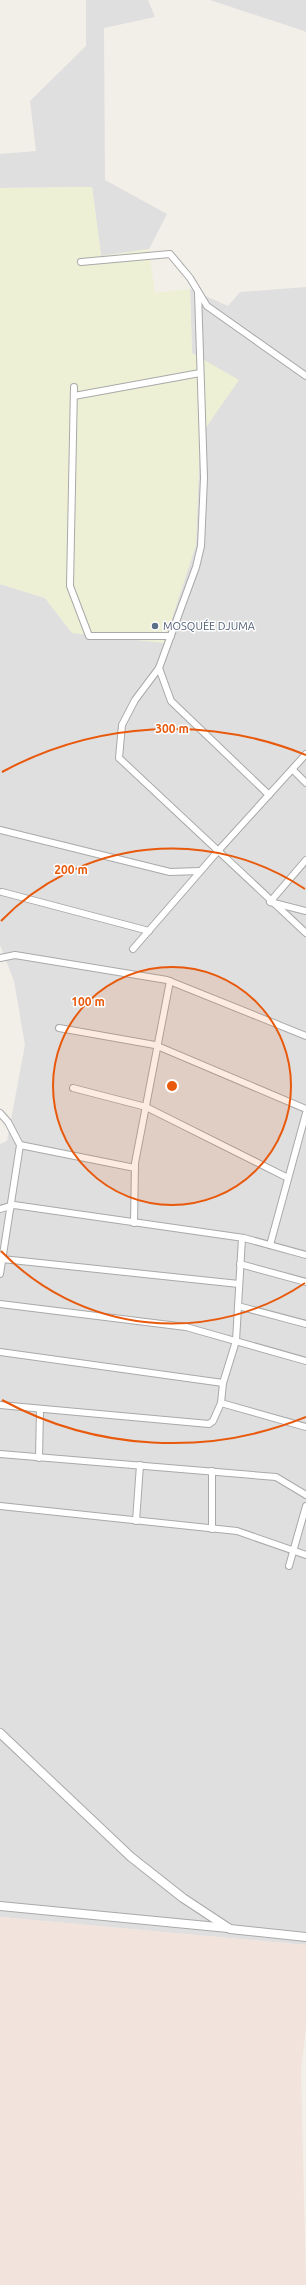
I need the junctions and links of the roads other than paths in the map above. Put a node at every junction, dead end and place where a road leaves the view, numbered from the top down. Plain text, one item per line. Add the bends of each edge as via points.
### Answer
1 (81, 262) dead end
2 (198, 292) junction
3 (200, 372) junction
4 (306, 376) edge
5 (74, 387) dead end
6 (74, 396) junction
7 (171, 636) junction
8 (159, 668) junction
9 (306, 754) edge
10 (293, 770) junction
11 (306, 783) edge
12 (269, 795) junction
13 (0, 830) edge
14 (218, 851) junction
15 (306, 860) edge
16 (200, 871) junction
17 (2, 892) dead end
18 (270, 902) junction
19 (306, 911) edge
20 (149, 931) junction
21 (306, 934) edge
22 (133, 949) dead end
23 (0, 958) edge
24 (170, 981) junction
25 (59, 1028) dead end
26 (306, 1036) edge
27 (157, 1046) junction
28 (72, 1088) dead end
29 (146, 1107) junction
30 (306, 1109) edge
31 (0, 1113) edge
32 (306, 1113) edge
33 (20, 1145) junction
34 (135, 1168) junction
35 (288, 1178) junction
36 (11, 1206) junction
37 (0, 1209) edge
38 (134, 1223) junction
39 (242, 1238) junction
40 (270, 1245) junction
41 (306, 1255) edge
42 (2, 1259) junction
43 (240, 1264) junction
44 (0, 1274) edge
45 (306, 1282) edge
46 (239, 1284) junction
47 (0, 1304) edge
48 (238, 1306) junction
49 (306, 1324) edge
50 (236, 1341) junction
51 (0, 1352) edge
52 (306, 1361) edge
53 (223, 1383) junction
54 (221, 1403) junction
55 (0, 1405) edge
56 (40, 1409) junction
57 (306, 1427) edge
58 (0, 1454) edge
59 (39, 1458) junction
60 (140, 1465) junction
61 (212, 1471) junction
62 (306, 1495) edge
63 (0, 1506) edge
64 (306, 1506) edge
65 (136, 1521) junction
66 (212, 1529) junction
67 (294, 1551) junction
68 (306, 1555) edge
69 (289, 1566) dead end
70 (0, 1733) edge
71 (0, 1906) edge
72 (230, 1928) junction
73 (306, 1937) edge

1 - 2 street via 170,254
2 - 3 street
2 - 4 street via 208,306
3 - 6 street
3 - 7 street via 204,478 201,546
5 - 6 street
6 - 7 street via 70,586 89,636
7 - 8 street
8 - 12 street via 171,701
8 - 14 street via 135,700 122,725 119,758
9 - 10 street
10 - 11 street
10 - 12 street
12 - 14 street
13 - 16 street via 170,872
14 - 16 street
14 - 18 street
15 - 18 street
16 - 20 street
17 - 20 street
18 - 19 street
18 - 21 street
20 - 22 street
23 - 24 street via 16,955
24 - 26 street
24 - 27 street
25 - 27 street
27 - 29 street
27 - 30 street
28 - 29 street
29 - 34 street
29 - 35 street
31 - 33 street via 8,1122
32 - 35 street
33 - 34 street
33 - 36 street
34 - 38 street
35 - 40 street
36 - 37 street
36 - 38 street
36 - 42 street
38 - 39 street
39 - 40 street
39 - 43 street
40 - 41 street
42 - 44 street
42 - 46 street
43 - 45 street
43 - 46 street
46 - 48 street
47 - 50 street via 186,1328
48 - 49 street
48 - 50 street
50 - 52 street
50 - 53 street
51 - 53 street
53 - 54 street
54 - 56 street via 209,1424
54 - 57 street
55 - 56 street
56 - 59 street
58 - 59 street
59 - 60 street
60 - 61 street
60 - 65 street
61 - 62 street via 276,1478
61 - 66 street
63 - 65 street
64 - 67 street
65 - 66 street
66 - 67 street via 237,1531
67 - 68 street
67 - 69 street
70 - 72 street via 131,1857 183,1898
71 - 72 street
72 - 73 street

